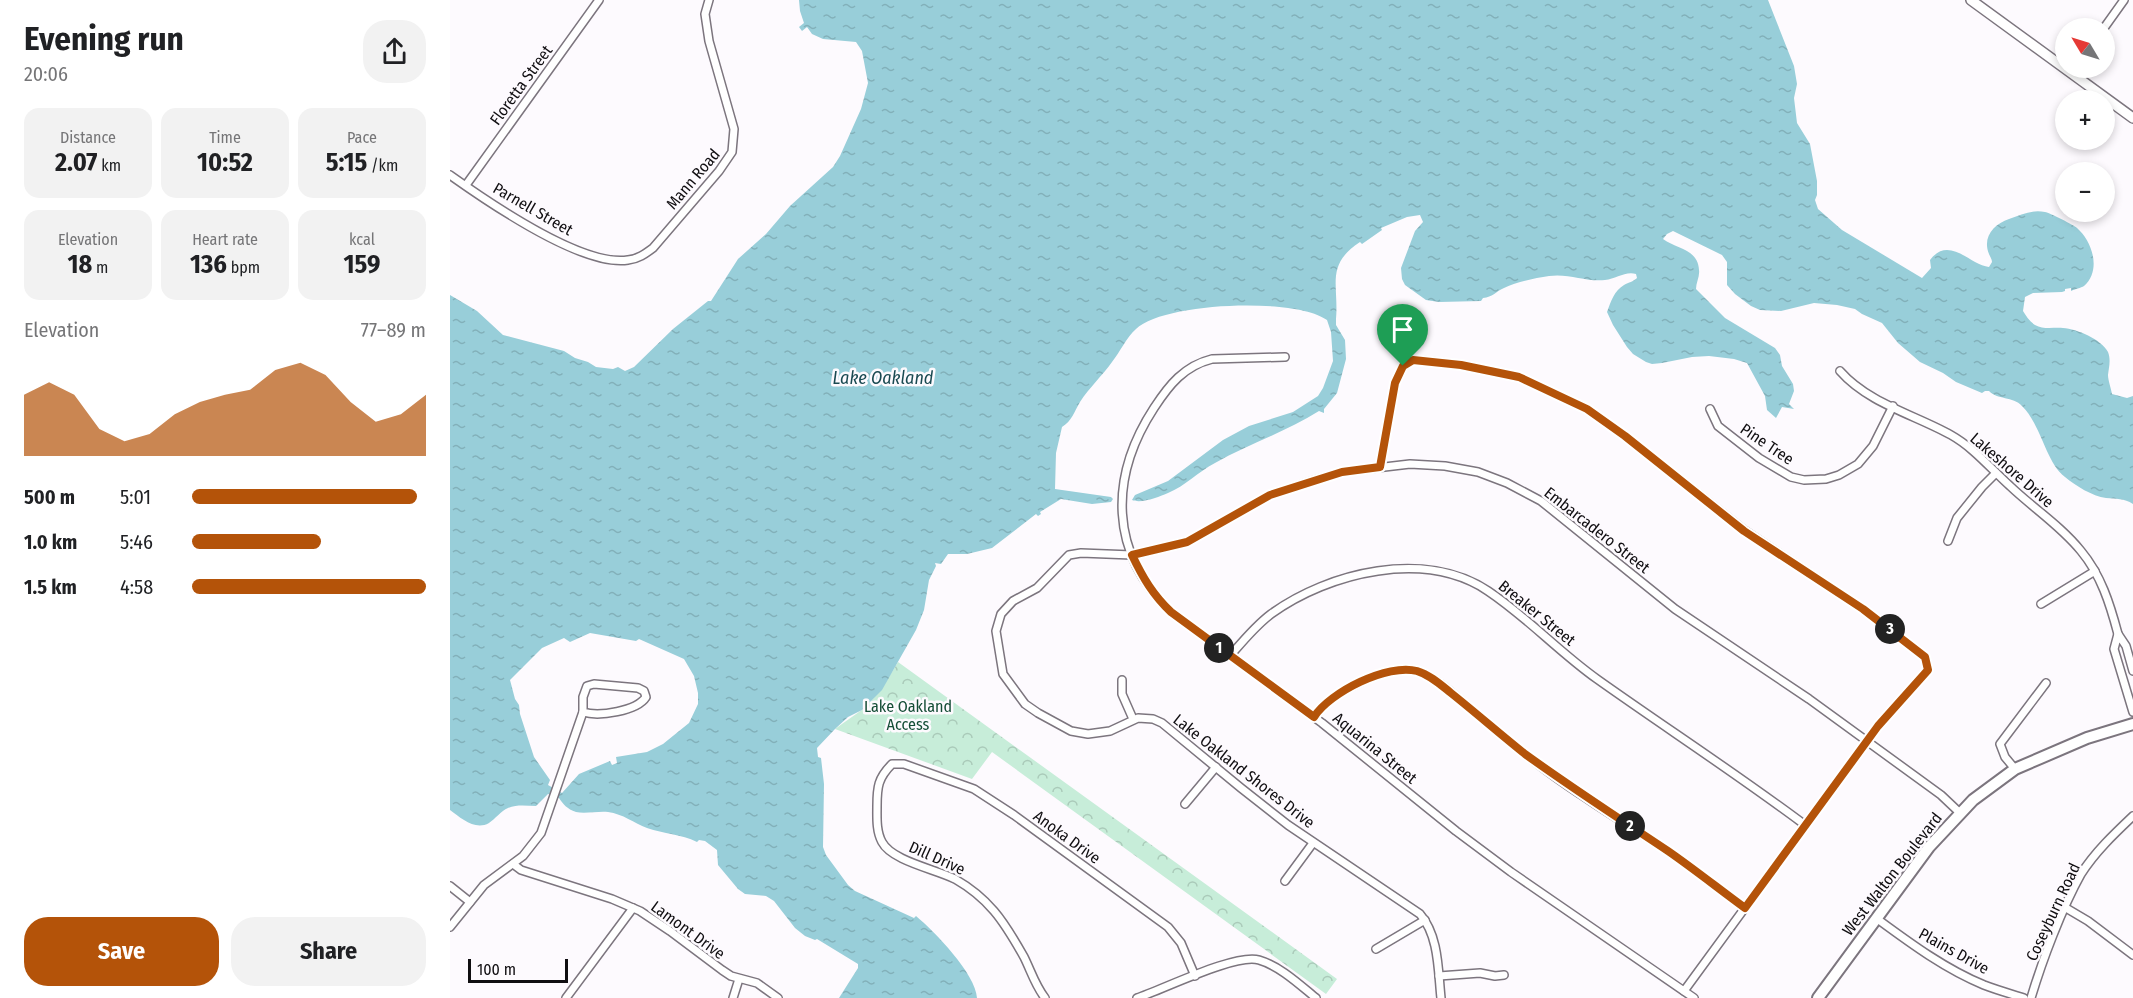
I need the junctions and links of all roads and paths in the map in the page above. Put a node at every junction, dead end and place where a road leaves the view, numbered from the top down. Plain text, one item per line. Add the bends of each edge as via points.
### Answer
1 (599, 0) edge
2 (709, 0) edge
3 (1971, 0) edge
4 (2124, 0) edge
5 (2111, 18) edge
6 (2055, 57) edge
7 (2084, 78) edge
8 (2133, 118) edge
9 (450, 175) edge
10 (466, 186) junction
11 (641, 257) joint
12 (1285, 357) dead end
13 (1840, 371) dead end
14 (1893, 406) junction
15 (1710, 410) dead end
16 (1380, 467) junction
17 (1996, 473) junction
18 (1948, 541) dead end
19 (1132, 555) junction
20 (2095, 571) junction
21 (2041, 604) dead end
22 (2118, 634) junction
23 (1230, 656) junction
24 (2133, 671) edge
25 (1122, 680) dead end
26 (2046, 683) dead end
27 (583, 712) junction
28 (2133, 712) edge
29 (1314, 717) junction
30 (1133, 719) junction
31 (2133, 724) edge
32 (1867, 742) junction
33 (892, 764) joint
34 (1216, 767) junction
35 (2014, 769) junction
36 (1185, 804) dead end
37 (1960, 813) junction
38 (2133, 816) edge
39 (1805, 825) junction
40 (1313, 843) junction
41 (513, 864) junction
42 (1285, 881) dead end
43 (450, 886) edge
44 (470, 902) junction
45 (633, 908) junction
46 (1745, 908) junction
47 (2066, 908) junction
48 (1876, 918) junction
49 (1425, 920) junction
50 (450, 927) edge
51 (1376, 949) dead end
52 (2133, 955) edge
53 (1504, 975) dead end
54 (1195, 976) junction
55 (1439, 976) junction
56 (739, 979) junction
57 (1684, 991) junction
58 (566, 998) edge
59 (732, 998) edge
60 (778, 998) edge
61 (1045, 998) edge
62 (1137, 998) edge
63 (1317, 998) edge
64 (1441, 998) edge
65 (1694, 998) edge
66 (1818, 998) edge
67 (2024, 998) edge
68 (2031, 998) edge

1 - 10 street, Floretta Street
2 - 11 street, Mann Road via 705,14 709,41 734,129 732,152 653,248
3 - 6 street
4 - 5 street
7 - 8 street
9 - 10 street, Parnell Street
10 - 11 street, Parnell Street via 548,237 594,257 628,261
12 - 19 street, Aquarina Street via 1212,359 1188,368 1169,384 1130,453 1123,480 1122,509
13 - 14 street, Lakeshore Drive via 1859,388
14 - 15 street, Pine Tree via 1873,446 1858,464 1826,479 1804,480 1791,477 1759,458 1718,426
14 - 17 street, Lakeshore Drive via 1952,436
16 - 19 street, Embarcadero Street via 1342,472 1270,495 1187,542
16 - 32 street, Embarcadero Street via 1410,464 1478,472 1541,501 1675,609
16 - 32 street via 1395,383 1403,366 1413,360 1519,377 1587,409 1744,531 1863,609 1925,657 1928,670
17 - 18 street via 1957,518
17 - 20 street, Lakeshore Drive via 2067,536
19 - 23 street, Aquarina Street via 1155,597
19 - 30 street via 1069,555 1037,588 1012,601 1001,614 996,631 1003,674 1025,704 1038,713 1071,731 1088,734 1110,731
20 - 21 street
20 - 22 street, Lakeshore Drive
22 - 24 street, Lakeshore Drive
22 - 28 street, Lakeshore Drive via 2115,649
23 - 29 street, Aquarina Street
23 - 39 street, Breaker Street via 1256,626 1289,602 1343,579 1399,567 1444,571 1488,590 1594,677
25 - 30 street via 1122,694
26 - 35 street via 2000,744
27 - 27 street via 627,709 646,697 638,688 594,684 584,690
27 - 41 street via 541,833
29 - 46 street via 1336,694 1366,679 1397,671 1421,672 1578,793
29 - 57 street, Aquarina Street via 1466,838
30 - 34 street, Lake Oakland Shores Drive via 1162,723
31 - 35 main road, West Walton Boulevard via 2087,738
32 - 37 street, Embarcadero Street
32 - 39 street
33 - 54 street, Anoka Drive via 904,764 965,785 1014,815 1168,927 1181,943
33 - 61 street, Dill Drive via 881,775 878,787 877,821 882,842 899,856 957,880 976,893 1011,933
34 - 36 street
34 - 40 street, Lake Oakland Shores Drive
35 - 37 main road, West Walton Boulevard
37 - 48 main road, West Walton Boulevard
38 - 47 street, Coseyburn Road via 2098,851
39 - 46 street
40 - 42 street
40 - 49 street, Lake Oakland Shores Drive via 1406,903
41 - 44 street via 484,885
41 - 45 street, Lamont Drive
43 - 44 street
44 - 50 street
45 - 56 street, Lamont Drive
45 - 58 street
46 - 57 street
47 - 52 street
47 - 68 street, Coseyburn Road
48 - 66 main road, West Walton Boulevard
48 - 67 street, Plains Drive via 1945,965
49 - 51 street
49 - 55 street via 1432,933
53 - 55 street
54 - 62 street
54 - 63 street via 1218,965 1258,959
55 - 64 street
56 - 59 street
56 - 60 street, Lamont Drive via 757,984
57 - 65 street, Aquarina Street

